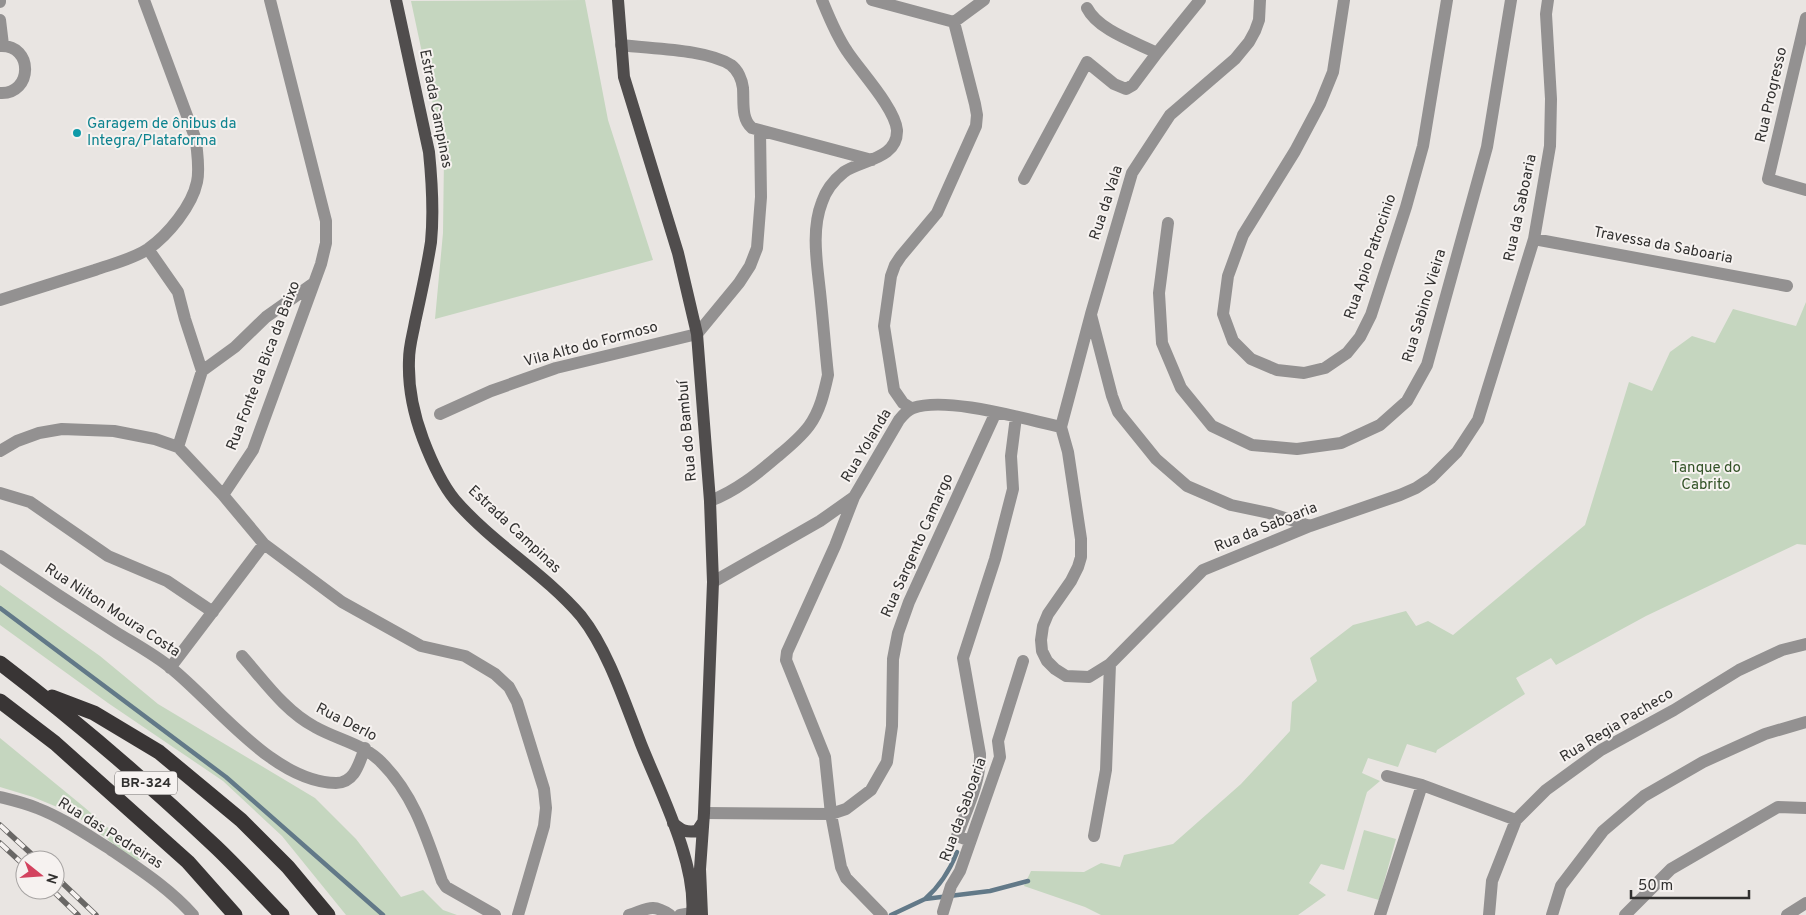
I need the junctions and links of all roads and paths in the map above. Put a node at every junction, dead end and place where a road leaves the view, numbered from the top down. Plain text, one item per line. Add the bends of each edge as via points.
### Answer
1 (144, 0) edge
2 (270, 0) edge
3 (396, 0) edge
4 (618, 0) edge
5 (822, 0) edge
6 (872, 0) edge
7 (984, 0) edge
8 (1200, 0) edge
9 (1260, 0) edge
10 (1344, 0) edge
11 (1447, 0) edge
12 (1511, 0) edge
13 (1548, 0) edge
14 (1087, 8) dead end
15 (1806, 18) edge
16 (0, 20) edge
17 (954, 22) junction
18 (2, 45) edge
19 (621, 45) junction
20 (1157, 52) junction
21 (0, 93) edge
22 (760, 131) junction
23 (872, 160) junction
24 (1024, 179) dead end
25 (1806, 190) edge
26 (1168, 222) dead end
27 (1534, 239) junction
28 (148, 249) junction
29 (314, 283) junction
30 (1787, 286) dead end
31 (0, 300) edge
32 (1091, 314) junction
33 (697, 334) junction
34 (202, 371) junction
35 (911, 408) junction
36 (996, 412) junction
37 (440, 414) dead end
38 (1016, 417) junction
39 (1061, 427) junction
40 (178, 447) junction
41 (0, 451) edge
42 (0, 493) edge
43 (223, 495) junction
44 (854, 497) junction
45 (710, 501) junction
46 (1310, 526) junction
47 (264, 544) junction
48 (0, 556) edge
49 (713, 582) junction
50 (213, 612) junction
51 (1806, 644) edge
52 (242, 656) dead end
53 (1023, 661) dead end
54 (0, 663) edge
55 (1110, 664) junction
56 (170, 668) junction
57 (37, 691) junction
58 (0, 701) edge
59 (1806, 722) edge
60 (365, 748) junction
61 (1387, 776) dead end
62 (1422, 785) junction
63 (0, 797) edge
64 (1806, 808) edge
65 (831, 814) junction
66 (704, 817) junction
67 (1516, 820) junction
68 (672, 822) junction
69 (1094, 836) dead end
70 (965, 839) junction
71 (700, 869) joint
72 (1806, 903) edge
73 (944, 911) edge
74 (692, 914) edge
75 (881, 914) edge
76 (1626, 914) edge
77 (194, 915) edge
78 (235, 915) edge
79 (282, 915) edge
80 (328, 915) edge
81 (495, 915) edge
82 (518, 915) edge
83 (629, 915) edge
84 (670, 915) edge
85 (1380, 915) edge
86 (1489, 915) edge
87 (1552, 915) edge
88 (1787, 915) edge

1 - 28 street via 189,117 198,162 197,182 185,209 172,227
2 - 29 street, Rua Fonte da Bica da Baixo via 326,221 326,243
3 - 68 main road, Estrada Campinas via 432,173 430,243 409,360 411,389 422,437 454,499 556,591 591,630 620,690
4 - 19 main road, Rua do Bambuí
5 - 23 street via 846,50 896,123 895,141 882,156
6 - 17 street
7 - 17 street
8 - 20 street
9 - 32 street, Rua da Vala via 1259,20 1249,42 1170,115 1132,173
10 - 11 street, Rua Apio Patrocinio via 1332,72 1320,104 1243,235 1228,276 1223,314 1233,341 1251,359 1277,370 1304,373 1325,368 1347,353 1371,315 1423,146
12 - 26 street, Rua Sabino Vieira via 1487,148 1427,365 1407,401 1380,425 1341,443 1297,449 1252,445 1212,426 1181,388 1162,343 1159,293
13 - 27 street, Rua da Saboaria via 1550,146
14 - 20 street via 1110,30
15 - 25 street, Rua Progresso via 1768,179
16 - 18 street
17 - 35 street, Rua Yolanda via 975,104 976,126 937,213 895,265 884,326 894,390
18 - 21 street via 11,47 22,57 25,72 18,86
19 - 22 street via 708,55 731,65 742,84 745,119 752,128
19 - 33 main road, Rua do Bambuí via 624,77 678,253
20 - 24 street via 1134,85 1126,89 1114,84 1087,62
22 - 23 street
22 - 33 street via 757,248 739,283
23 - 45 street via 845,172 831,184 818,213 816,247 828,375 818,409 809,426 794,442 751,479
27 - 30 street, Travessa da Saboaria
27 - 46 street, Rua da Saboaria via 1478,420 1457,452 1416,488
28 - 31 street
28 - 34 street via 178,292
29 - 34 street via 266,316 235,347
29 - 43 street, Rua Fonte da Bica da Baixo via 253,450
32 - 39 street, Rua da Vala
32 - 46 street via 1118,412 1156,459 1187,486 1231,505
33 - 37 street, Vila Alto do Formoso via 556,368 491,391
33 - 45 main road, Rua do Bambuí
34 - 40 street
35 - 36 street via 938,404
35 - 44 street, Rua Yolanda via 899,420
36 - 38 street
36 - 65 street, Rua Sargento Camargo via 909,602 898,633 893,659 892,726 887,762 871,790 846,810
38 - 39 street
38 - 70 street via 1011,456 1013,489 995,559 963,658 980,762 957,836
39 - 55 street, Rua da Saboaria via 1068,452 1081,557 1071,581 1042,626 1042,651 1055,669 1066,676 1089,677
40 - 41 street via 114,431 62,429 39,433
40 - 43 street
42 - 50 street via 30,502 108,556 167,581
43 - 47 street
44 - 49 street, Rua Yolanda via 820,521
44 - 65 street via 786,660 825,757
45 - 49 main road, Rua do Bambuí
46 - 55 street, Rua da Saboaria via 1203,570
47 - 50 street
47 - 82 street via 342,602 421,646 464,656 510,686 518,702 544,789 546,808 544,826
48 - 56 street, Rua Nilton Moura Costa
49 - 66 main road, Rua do Bambuí
50 - 56 street
51 - 67 street, Rua Regia Pacheco via 1782,650 1739,670 1601,750 1546,790
52 - 60 street, Rua Derlo via 290,710 316,728
53 - 70 street, Rua da Saboaria via 998,741 1000,756
54 - 57 highway, BR-324
55 - 69 street via 1106,770
56 - 60 street, Rua Nilton Moura Costa via 268,757 305,776 327,782 346,781 354,774
57 - 79 highway, BR-324 via 168,802
57 - 80 highway via 94,714 160,752 242,820 288,867
58 - 78 highway, BR-324 via 55,743 188,862
59 - 87 street via 1765,734 1703,762 1644,796 1603,831 1561,886
60 - 81 street, Rua Derlo via 382,762 409,796 442,881
61 - 62 street
62 - 67 street
62 - 85 street
63 - 77 street, Rua das Pedreiras via 35,807 89,835 146,873
64 - 76 street via 1778,807 1671,869
65 - 66 street, Rua Sargento Camargo
65 - 75 street via 846,878
66 - 68 main road via 697,831 684,832
66 - 71 main road, Rua do Bambuí
67 - 86 street, Rua Regia Pacheco via 1492,881
68 - 74 main road, Estrada Campinas via 684,855
70 - 73 street, Rua da Saboaria via 960,871 951,886
71 - 74 main road, Estrada Campinas
72 - 88 street
83 - 84 street via 653,907

